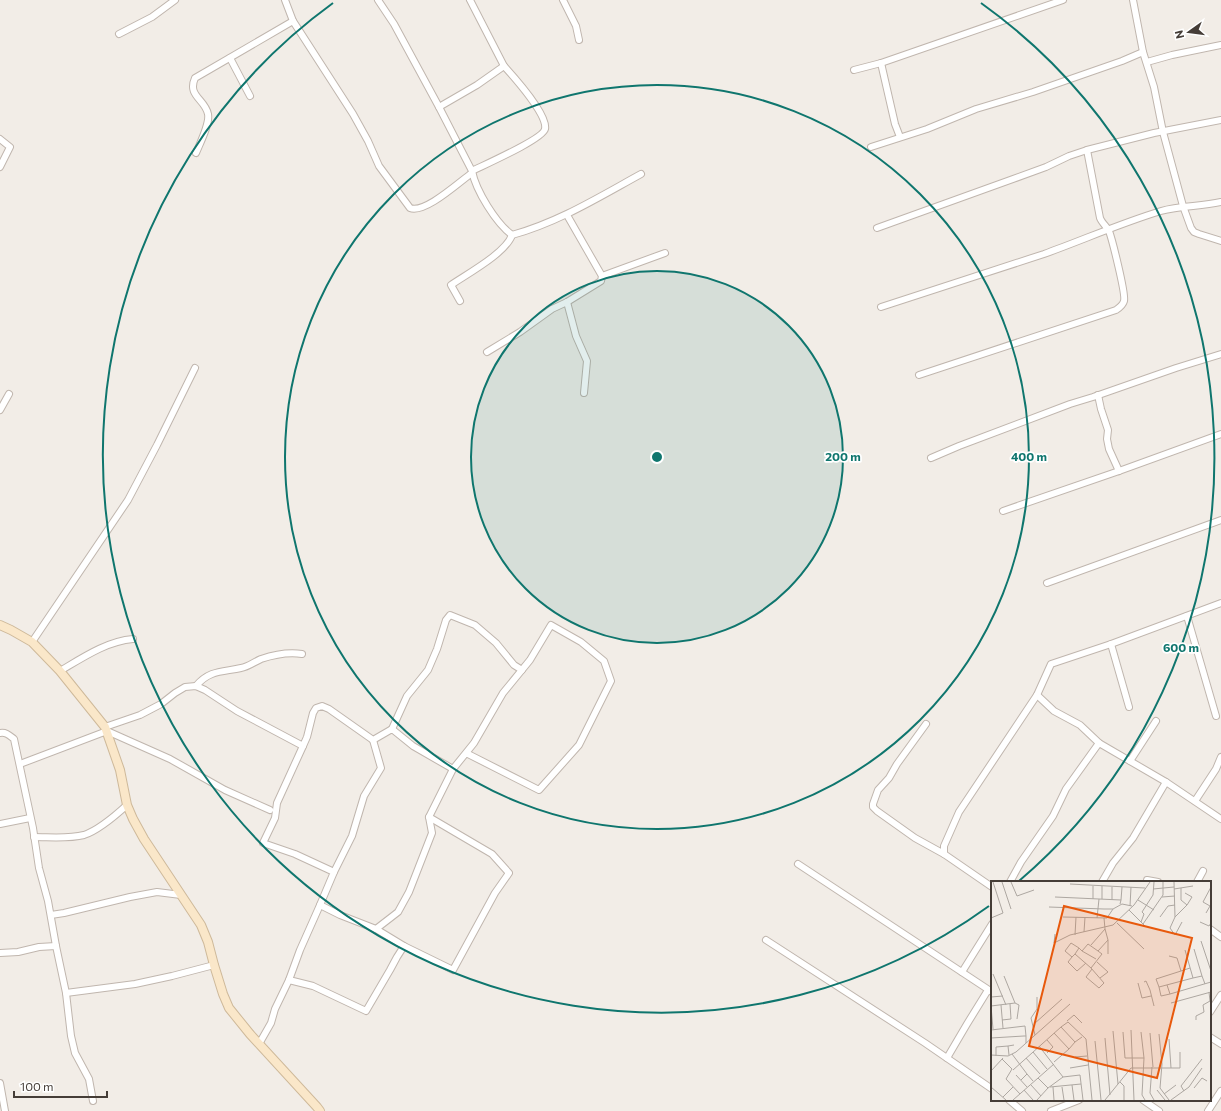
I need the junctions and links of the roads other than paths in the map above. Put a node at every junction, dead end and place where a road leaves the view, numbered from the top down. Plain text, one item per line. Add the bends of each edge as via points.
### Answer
1 (175, 0) edge
2 (285, 0) edge
3 (378, 0) edge
4 (470, 0) edge
5 (563, 0) edge
6 (1063, 0) edge
7 (1133, 0) edge
8 (293, 21) junction
9 (119, 34) dead end
10 (579, 40) dead end
11 (1221, 45) edge
12 (1143, 52) junction
13 (230, 58) junction
14 (1147, 62) junction
15 (881, 63) junction
16 (504, 66) junction
17 (854, 70) dead end
18 (250, 96) dead end
19 (439, 107) junction
20 (1221, 120) edge
21 (1163, 132) junction
22 (900, 137) junction
23 (0, 139) edge
24 (870, 147) dead end
25 (1087, 150) junction
26 (196, 153) dead end
27 (0, 167) edge
28 (472, 172) junction
29 (641, 174) dead end
30 (1221, 202) edge
31 (1183, 206) junction
32 (567, 215) junction
33 (877, 228) dead end
34 (1109, 229) junction
35 (512, 235) junction
36 (1221, 241) edge
37 (665, 254) dead end
38 (602, 276) junction
39 (460, 302) dead end
40 (567, 302) junction
41 (881, 307) dead end
42 (487, 352) dead end
43 (1221, 354) edge
44 (195, 368) dead end
45 (919, 375) dead end
46 (584, 393) dead end
47 (9, 394) dead end
48 (1098, 395) junction
49 (0, 410) edge
50 (1221, 434) edge
51 (931, 458) dead end
52 (1119, 471) junction
53 (1003, 511) dead end
54 (1221, 520) edge
55 (1047, 583) dead end
56 (1221, 602) edge
57 (1187, 616) junction
58 (0, 625) edge
59 (133, 639) dead end
60 (32, 642) junction
61 (1111, 644) junction
62 (302, 654) dead end
63 (60, 670) junction
64 (522, 670) junction
65 (196, 686) junction
66 (1037, 695) junction
67 (1129, 707) dead end
68 (1216, 716) dead end
69 (1156, 721) dead end
70 (926, 724) dead end
71 (106, 729) junction
72 (392, 729) junction
73 (0, 733) edge
74 (373, 740) junction
75 (1099, 743) junction
76 (303, 746) junction
77 (466, 753) junction
78 (1221, 757) edge
79 (1130, 761) junction
80 (20, 764) junction
81 (453, 769) junction
82 (1166, 782) junction
83 (1195, 801) junction
84 (127, 805) junction
85 (270, 810) dead end
86 (429, 817) junction
87 (30, 818) junction
88 (1221, 819) edge
89 (0, 824) edge
90 (34, 837) junction
91 (944, 854) junction
92 (798, 864) dead end
93 (1203, 871) dead end
94 (334, 872) junction
95 (1147, 880) dead end
96 (1011, 881) edge
97 (1103, 881) edge
98 (1152, 881) edge
99 (1198, 881) edge
100 (991, 886) edge
101 (181, 895) junction
102 (320, 905) junction
103 (51, 915) junction
104 (991, 926) edge
105 (376, 929) junction
106 (1211, 931) edge
107 (1221, 937) edge
108 (766, 940) dead end
109 (56, 946) junction
110 (404, 946) junction
111 (0, 953) edge
112 (214, 965) junction
113 (962, 972) junction
114 (289, 980) junction
115 (990, 991) edge
116 (66, 993) junction
117 (1221, 995) edge
118 (1211, 1010) edge
119 (1211, 1038) edge
120 (259, 1044) junction
121 (1221, 1044) edge
122 (947, 1058) junction
123 (0, 1083) edge
124 (991, 1088) edge
125 (1221, 1091) edge
126 (93, 1101) dead end
127 (1010, 1101) edge
128 (1076, 1101) edge
129 (1144, 1101) edge
130 (1157, 1110) edge
131 (5, 1111) edge
132 (320, 1111) edge
133 (1022, 1111) edge
134 (1051, 1111) edge
135 (1208, 1111) edge

1 - 9 street via 152,17
2 - 8 street
3 - 19 street via 394,24
4 - 16 street
5 - 10 street via 576,26
6 - 15 street
7 - 12 street
8 - 13 street
8 - 28 street via 353,114 379,166 410,208 429,204
11 - 14 street
12 - 14 street
12 - 22 street
13 - 18 street
13 - 26 street via 195,78 192,84 194,92 208,112 208,121
14 - 21 street
15 - 17 street
15 - 22 street
16 - 19 street
16 - 28 street via 535,103 545,130 532,141
19 - 28 street
20 - 21 street
21 - 25 street
21 - 31 street
22 - 24 street
23 - 27 street via 10,147
25 - 33 street
25 - 34 street via 1100,218
28 - 35 street via 475,184 490,208 505,230
29 - 32 street
30 - 31 street
31 - 34 street
31 - 36 street via 1194,232
32 - 35 street
32 - 38 street
34 - 41 street via 1045,254
34 - 45 street via 1124,298 1119,308
35 - 39 street via 508,244 491,258 450,285
37 - 38 street
38 - 40 street via 596,285
40 - 42 street via 552,309
40 - 46 street via 576,336 587,361
43 - 48 street
44 - 60 street via 128,500
47 - 49 street
48 - 51 street
48 - 52 street via 1108,430 1109,449
50 - 52 street
52 - 53 street
54 - 55 street
56 - 57 street
57 - 61 street
57 - 68 street
58 - 60 street
59 - 63 street via 117,641
60 - 63 street
61 - 66 street via 1051,664
61 - 67 street
62 - 65 street via 268,658 242,668 220,672 207,676
63 - 71 street
64 - 72 street via 475,625 450,615 428,670 407,696
64 - 77 street via 503,693
64 - 77 street via 552,625 581,642 604,660 611,681 579,745 539,790
65 - 71 street via 185,687 161,704
65 - 76 street
66 - 75 street via 1054,711 1080,725
66 - 91 street via 959,812 944,846
69 - 79 street
70 - 91 street via 878,790 873,807 915,838
71 - 80 street
71 - 84 street via 120,770
71 - 85 street
72 - 74 street
72 - 81 street via 413,746
73 - 80 street via 4,732 14,739
74 - 76 street via 322,706 313,712
74 - 94 street via 381,768 364,796 352,836
75 - 79 street
75 - 96 street via 1066,789 1053,816
76 - 94 street via 277,803 275,818 263,843
77 - 81 street
78 - 83 street
79 - 82 street
80 - 87 street
81 - 86 street
82 - 83 street
82 - 97 street via 1133,838
83 - 88 street
84 - 90 street via 110,819 84,834 64,838
84 - 101 street via 144,839
86 - 105 street via 432,833 409,892 398,912
86 - 110 street via 492,854 509,873 495,893 453,970
87 - 89 street
87 - 90 street
90 - 103 street
91 - 100 street
92 - 113 street
93 - 99 street
94 - 102 street
95 - 98 street
101 - 103 street via 157,892
101 - 112 street via 201,925
102 - 105 street
102 - 114 street
103 - 109 street
104 - 113 street
105 - 110 street
106 - 107 street
108 - 122 street
109 - 111 street
109 - 116 street
110 - 114 street via 366,1011 313,986
112 - 116 street via 135,984
112 - 120 street via 229,1008
113 - 115 street
114 - 120 street
115 - 122 street via 966,1024
116 - 126 street via 75,1053 89,1079
117 - 118 street
119 - 121 street
120 - 132 street
122 - 124 street
123 - 131 street
125 - 135 street
127 - 133 street
128 - 134 street
129 - 130 street

